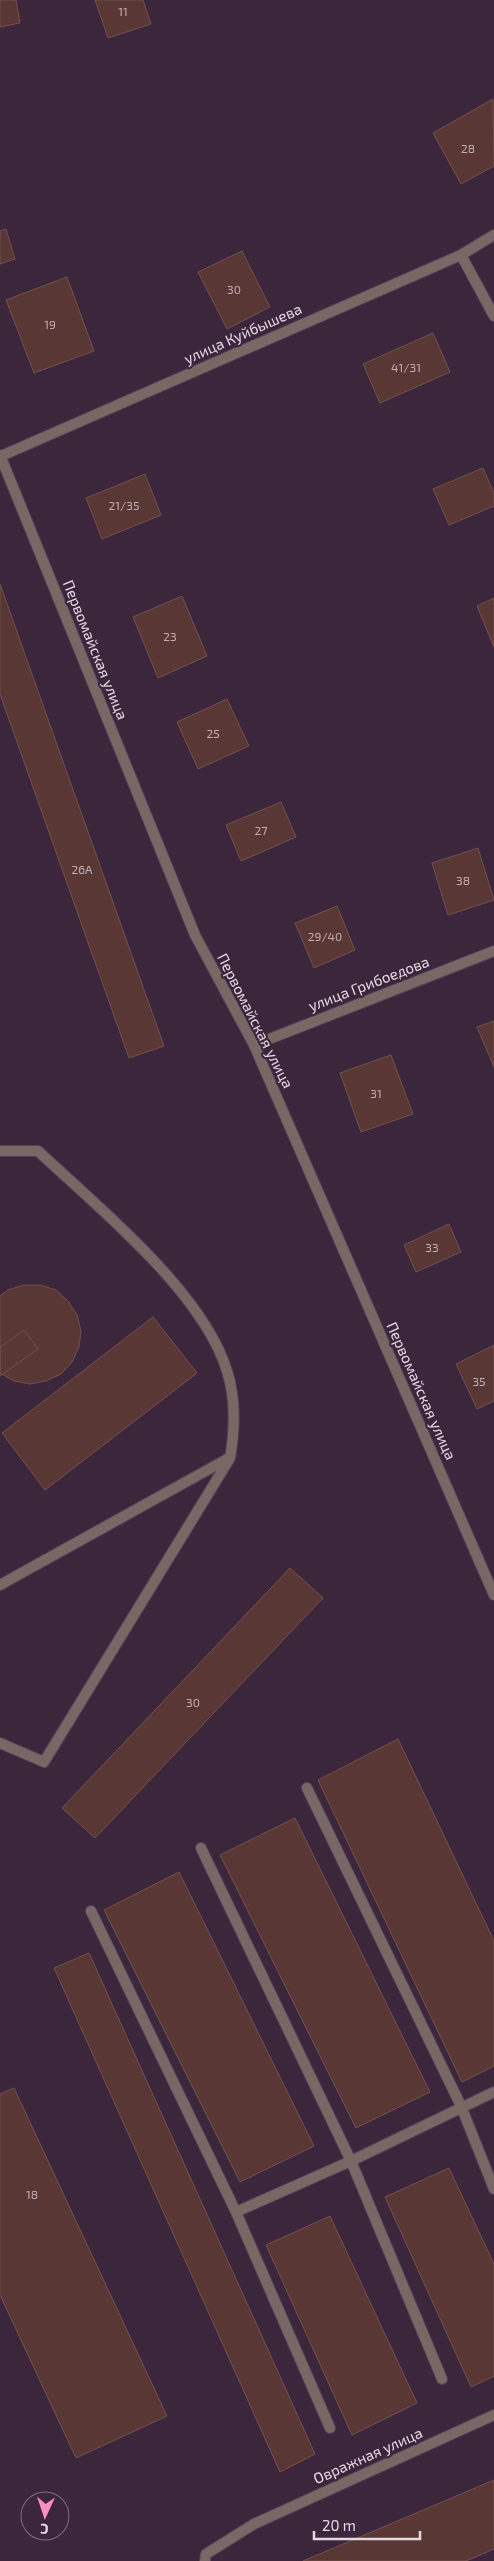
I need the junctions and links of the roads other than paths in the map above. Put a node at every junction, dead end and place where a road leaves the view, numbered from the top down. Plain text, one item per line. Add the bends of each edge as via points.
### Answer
1 (494, 235) edge
2 (461, 255) junction
3 (494, 316) edge
4 (0, 455) edge
5 (494, 951) edge
6 (254, 1046) junction
7 (0, 1152) edge
8 (230, 1458) junction
9 (0, 1585) edge
10 (494, 1595) edge
11 (0, 1743) edge
12 (307, 1788) dead end
13 (201, 1848) dead end
14 (90, 1911) dead end
15 (494, 2092) edge
16 (461, 2106) junction
17 (351, 2161) junction
18 (494, 2189) edge
19 (236, 2212) junction
20 (442, 2379) dead end
21 (494, 2415) edge
22 (330, 2428) dead end
23 (205, 2561) edge

1 - 2 street, улица Куйбышева
2 - 3 street
2 - 4 street, улица Куйбышева
4 - 6 street, Первомайская улица via 195,935
5 - 6 street, улица Грибоедова
6 - 10 street, Первомайская улица
7 - 8 street via 38,1150 143,1250 188,1301 220,1352 227,1371 234,1420
8 - 9 street
8 - 11 street via 44,1762
12 - 16 street
13 - 17 street
14 - 19 street
15 - 16 street
16 - 17 street
16 - 18 street
17 - 19 street
17 - 20 street
19 - 22 street
21 - 23 street, Овражная улица via 254,2524 206,2554

